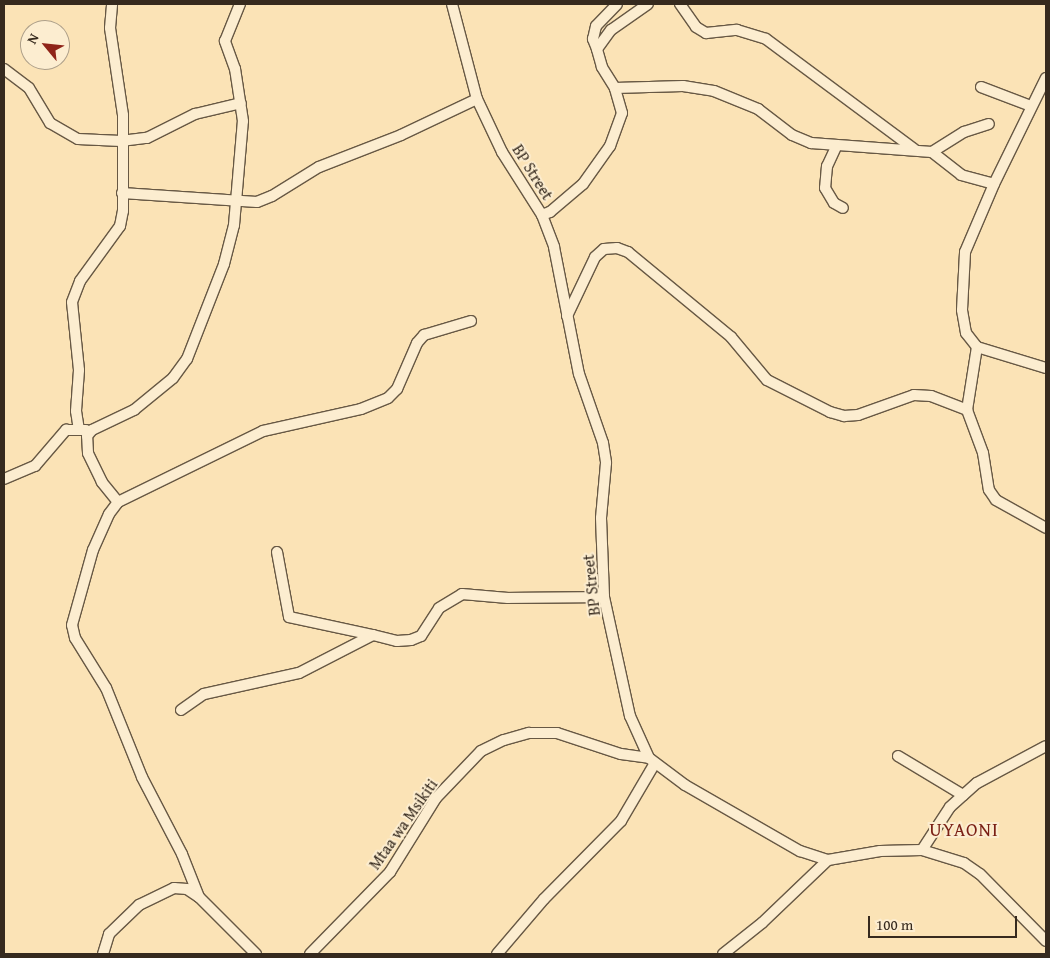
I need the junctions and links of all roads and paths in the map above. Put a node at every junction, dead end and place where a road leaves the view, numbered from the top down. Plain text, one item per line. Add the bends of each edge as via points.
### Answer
1 (112, 4) edge
2 (240, 4) edge
3 (452, 4) edge
4 (617, 4) edge
5 (648, 4) edge
6 (680, 4) edge
7 (597, 48) junction
8 (4, 69) edge
9 (1046, 78) edge
10 (981, 87) dead end
11 (615, 88) junction
12 (478, 98) junction
13 (241, 103) junction
14 (1030, 106) junction
15 (989, 124) dead end
16 (121, 141) junction
17 (836, 147) junction
18 (915, 150) junction
19 (932, 152) junction
20 (994, 184) junction
21 (122, 193) junction
22 (237, 202) junction
23 (844, 208) dead end
24 (542, 215) junction
25 (567, 316) junction
26 (471, 321) dead end
27 (977, 347) junction
28 (1046, 368) edge
29 (967, 410) junction
30 (76, 411) junction
31 (66, 430) junction
32 (79, 430) junction
33 (92, 430) junction
34 (4, 480) edge
35 (118, 502) junction
36 (1046, 528) edge
37 (277, 552) dead end
38 (604, 597) junction
39 (373, 635) junction
40 (181, 710) dead end
41 (1046, 746) edge
42 (898, 756) dead end
43 (652, 761) junction
44 (963, 795) junction
45 (922, 850) junction
46 (828, 860) junction
47 (199, 897) junction
48 (1046, 941) edge
49 (103, 954) edge
50 (256, 954) edge
51 (310, 954) edge
52 (497, 954) edge
53 (723, 954) edge

1 - 16 street via 110,28 123,114
2 - 13 street via 224,41 235,69
3 - 12 street, BP Street
4 - 7 street via 596,26 593,39
5 - 7 street via 611,30
6 - 18 street via 696,27 706,33 737,30 766,39
7 - 11 street via 602,68
8 - 16 street via 29,88 50,123 61,132 78,139
9 - 14 street
10 - 14 street
11 - 17 street via 683,86 714,91 758,109 792,135 811,143
11 - 24 street via 622,112 610,146 583,184
12 - 22 street via 401,135 319,167 272,196 257,202
12 - 24 street, BP Street via 506,161
13 - 16 street via 195,114 147,138
13 - 22 street
14 - 20 street
15 - 19 street via 964,132
16 - 21 street
17 - 18 street
17 - 23 street via 827,166 825,188 834,203
18 - 19 street
19 - 20 street via 954,171
20 - 27 street via 965,252 962,310 966,333
21 - 22 street
21 - 30 street via 120,226 80,281 72,302 80,370
22 - 33 street via 224,264 187,359 173,378 134,410
24 - 25 street, BP Street via 554,247
25 - 29 street via 594,257 604,249 617,248 647,267 731,336 767,380 830,412 858,415 914,395 932,396
25 - 38 street, BP Street via 579,374 604,443 606,464 601,518
26 - 35 street via 424,335 417,343 397,389 388,398 361,408 263,430
27 - 28 street
27 - 29 street
29 - 36 street via 983,453 989,490 996,500
30 - 31 street
30 - 32 street
31 - 32 street
31 - 34 street via 34,466
32 - 33 street
33 - 35 street via 87,436 88,453 102,482
35 - 47 street via 93,550 72,625 75,638 106,688 142,777 182,854
37 - 39 street via 289,617
38 - 39 street via 508,598 462,594 440,608 421,636 397,641
38 - 43 street, BP Street via 630,716
39 - 40 street via 299,673 204,694
41 - 44 street via 996,771
42 - 44 street
43 - 46 street, BP Street via 685,785 800,851
43 - 51 street, Mtaa wa Msikiti via 557,733 529,733 481,751 436,798 390,872
43 - 52 street via 621,821 562,880
44 - 45 street via 950,807
45 - 46 street, BP Street via 880,851
45 - 48 street, BP Street via 964,863 980,874
46 - 53 street via 762,923
47 - 49 street via 186,889 174,888 139,905 109,934
47 - 50 street

